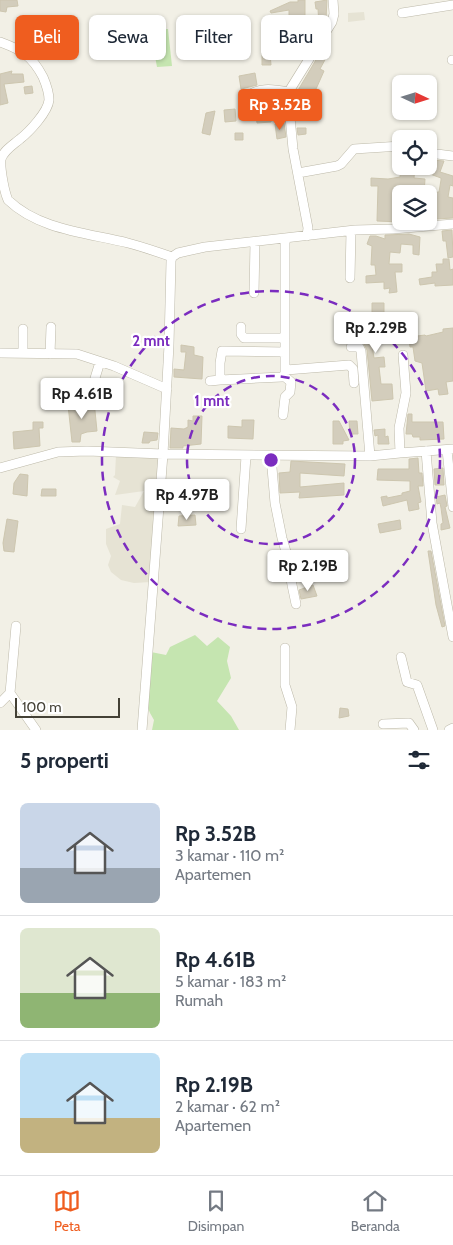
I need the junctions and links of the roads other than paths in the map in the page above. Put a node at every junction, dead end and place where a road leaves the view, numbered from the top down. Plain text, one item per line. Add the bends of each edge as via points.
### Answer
1 (333, 0) edge
2 (417, 0) edge
3 (453, 5) edge
4 (419, 12) junction
5 (402, 13) dead end
6 (0, 42) edge
7 (289, 92) junction
8 (244, 100) dead end
9 (392, 147) edge
10 (437, 154) edge
11 (453, 156) edge
12 (298, 173) junction
13 (453, 224) edge
14 (351, 231) junction
15 (307, 236) junction
16 (285, 239) junction
17 (255, 242) junction
18 (172, 257) junction
19 (350, 278) dead end
20 (254, 294) dead end
21 (241, 327) dead end
22 (50, 328) dead end
23 (23, 329) dead end
24 (284, 338) junction
25 (351, 347) dead end
26 (284, 352) junction
27 (0, 353) edge
28 (23, 353) junction
29 (50, 354) junction
30 (403, 355) dead end
31 (100, 362) junction
32 (285, 373) junction
33 (210, 380) dead end
34 (220, 380) junction
35 (354, 383) dead end
36 (167, 389) junction
37 (91, 391) dead end
38 (283, 415) dead end
39 (450, 450) edge
40 (426, 451) junction
41 (400, 453) junction
42 (163, 454) junction
43 (246, 456) junction
44 (271, 456) junction
45 (370, 456) junction
46 (0, 468) edge
47 (453, 507) edge
48 (241, 529) dead end
49 (296, 604) dead end
50 (16, 626) dead end
51 (453, 637) edge
52 (285, 648) dead end
53 (401, 657) dead end
54 (10, 693) junction
55 (0, 703) edge
56 (383, 724) dead end
57 (453, 728) edge
58 (36, 730) edge
59 (142, 730) edge
60 (290, 730) edge
61 (414, 730) edge
62 (433, 730) edge
63 (449, 730) edge

1 - 7 street via 332,22
2 - 4 street
3 - 4 street
4 - 5 street
6 - 18 street via 32,59 46,84 49,98 43,114 2,157 1,169 8,200 36,219
7 - 8 street via 260,90
7 - 12 street via 291,135
9 - 12 street via 354,149 337,166
10 - 11 street
12 - 15 street
13 - 14 street
14 - 15 street
14 - 19 street
15 - 16 street
16 - 17 street
16 - 24 street
17 - 18 street via 181,251
17 - 20 street
18 - 36 street
21 - 24 street via 244,338
22 - 29 street
23 - 28 street
24 - 26 street
25 - 45 street via 359,347 361,351
26 - 32 street
26 - 34 street via 222,351
27 - 28 street
28 - 29 street
29 - 31 street via 77,354
30 - 41 street via 406,399 399,428
31 - 36 street
31 - 37 street
32 - 34 street
32 - 35 street via 350,365
32 - 38 street via 291,382
33 - 34 street
36 - 42 street
39 - 40 street
39 - 47 street
40 - 41 street
40 - 51 street via 432,523
41 - 45 street
42 - 43 street
42 - 46 street via 58,452
42 - 59 street
43 - 44 street
43 - 48 street
44 - 45 street
44 - 49 street via 275,503
50 - 54 street
52 - 60 street via 285,685 292,707
53 - 62 street via 407,682 417,685
54 - 55 street
54 - 58 street
56 - 61 street via 409,723
57 - 63 street

